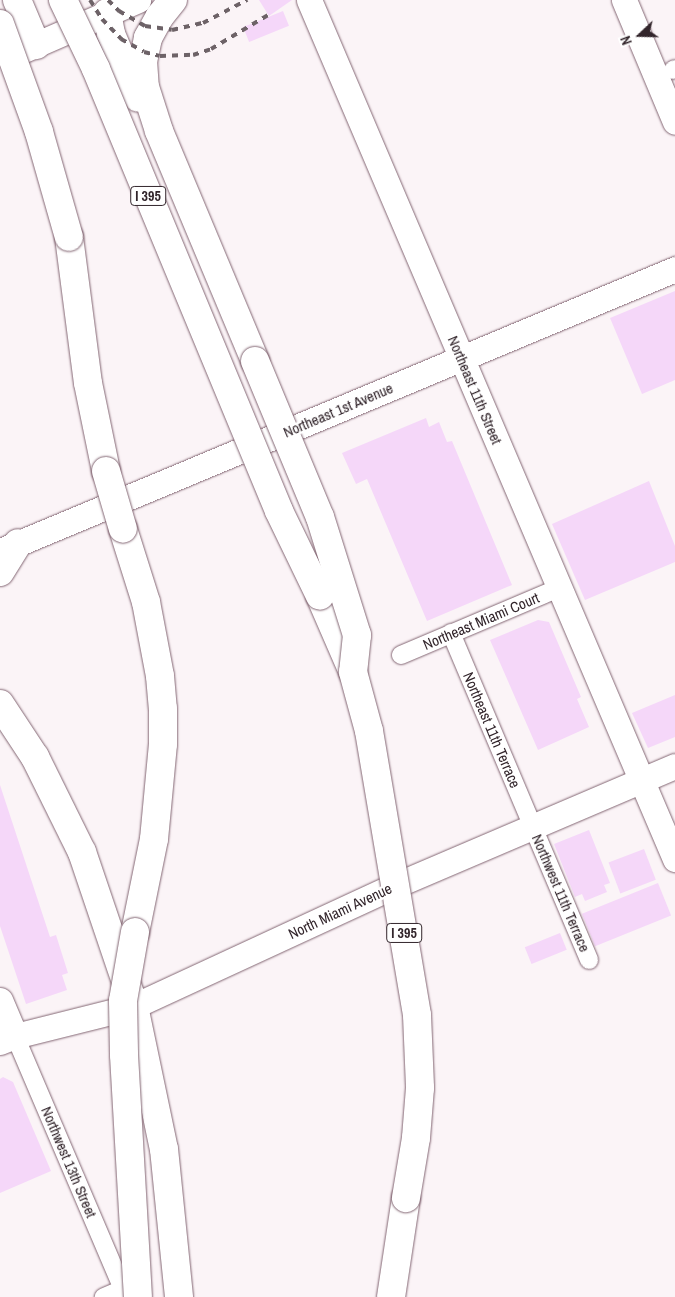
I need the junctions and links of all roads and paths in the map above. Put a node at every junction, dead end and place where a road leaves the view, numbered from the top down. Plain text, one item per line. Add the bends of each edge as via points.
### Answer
1 (17, 0) edge
2 (63, 0) edge
3 (138, 0) edge
4 (173, 0) edge
5 (309, 0) edge
6 (624, 0) edge
7 (105, 7) edge
8 (0, 24) edge
9 (36, 45) junction
10 (0, 61) edge
11 (675, 122) edge
12 (159, 131) junction
13 (675, 269) edge
14 (461, 358) junction
15 (9, 547) edge
16 (0, 572) edge
17 (560, 587) junction
18 (451, 634) junction
19 (401, 655) dead end
20 (353, 672) junction
21 (0, 704) edge
22 (675, 766) edge
23 (642, 780) junction
24 (533, 826) junction
25 (675, 859) edge
26 (589, 960) dead end
27 (0, 1000) edge
28 (134, 1006) junction
29 (8, 1039) edge
30 (131, 1293) edge
31 (104, 1297) edge
32 (179, 1297) edge
33 (391, 1297) edge

1 - 9 main road
2 - 20 main road, I 395, bridge via 96,69 279,510
3 - 7 main road
4 - 12 main road via 150,32 143,61 145,87
5 - 14 main road, Northeast 11th Street
6 - 11 main road
7 - 9 main road
7 - 12 main road via 111,34 141,105
8 - 30 main road, bridge via 39,132 69,237 94,424 146,602 160,676 163,744 154,839 123,1001
9 - 10 main road
12 - 20 main road, bridge via 299,464 336,562 357,635
13 - 14 main road, Northeast 1st Avenue
14 - 15 main road, Northeast 1st Avenue
14 - 17 main road, Northeast 11th Street
15 - 16 main road
17 - 18 street, Northeast Miami Court
17 - 23 main road, Northeast 11th Street
18 - 19 street, Northeast Miami Court
18 - 24 street, Northeast 11th Terrace
20 - 33 main road, I 395, bridge via 363,702 381,797 409,964 419,1051 416,1138
21 - 28 main road via 34,757 82,852
22 - 23 main road, North Miami Avenue
23 - 24 main road, North Miami Avenue
23 - 25 main road, Northeast 11th Street
24 - 26 street, Northwest 11th Terrace
24 - 28 main road, North Miami Avenue via 389,888
27 - 29 main road
28 - 29 main road, North Miami Avenue
28 - 32 main road via 164,1149
29 - 30 street, Northwest 13th Street
30 - 31 street

